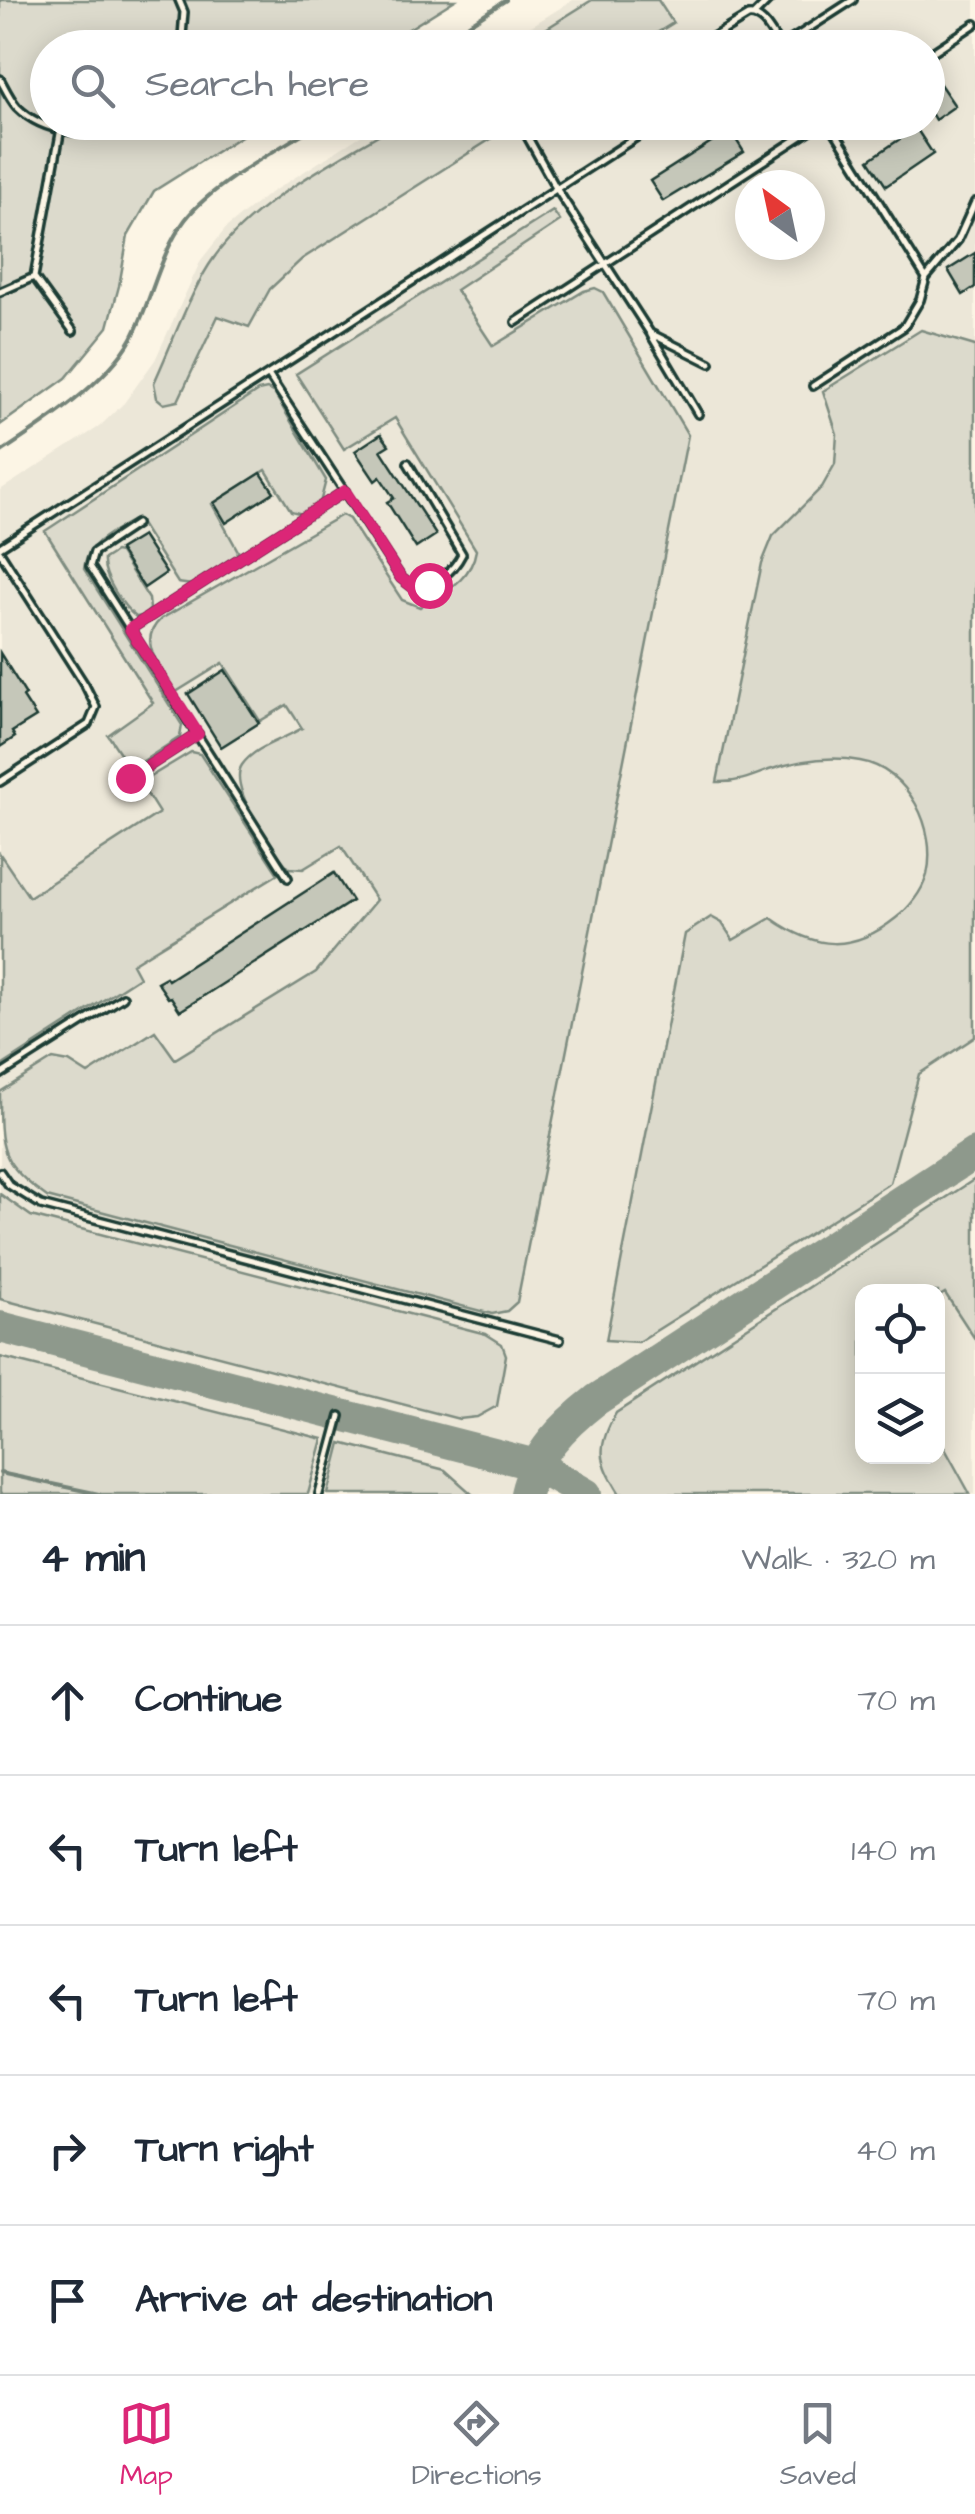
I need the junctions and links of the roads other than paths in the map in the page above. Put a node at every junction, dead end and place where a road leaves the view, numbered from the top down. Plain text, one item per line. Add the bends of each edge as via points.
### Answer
1 (180, 0) edge
2 (770, 0) edge
3 (853, 0) edge
4 (754, 15) junction
5 (975, 24) edge
6 (183, 30) edge
7 (725, 30) edge
8 (769, 30) edge
9 (806, 30) edge
10 (945, 44) edge
11 (1, 82) edge
12 (30, 115) edge
13 (60, 140) edge
14 (530, 140) edge
15 (632, 140) edge
16 (798, 140) edge
17 (838, 140) edge
18 (556, 188) junction
19 (975, 202) edge
20 (606, 264) junction
21 (34, 276) junction
22 (926, 278) junction
23 (0, 292) edge
24 (516, 322) dead end
25 (73, 331) dead end
26 (650, 333) junction
27 (710, 363) dead end
28 (269, 376) junction
29 (813, 386) dead end
30 (698, 414) dead end
31 (408, 463) dead end
32 (345, 491) junction
33 (136, 524) dead end
34 (0, 550) edge
35 (130, 629) junction
36 (198, 734) junction
37 (130, 778) dead end
38 (0, 782) edge
39 (288, 878) dead end
40 (123, 997) dead end
41 (0, 1075) edge
42 (0, 1172) edge
43 (560, 1340) dead end
44 (340, 1416) dead end
45 (319, 1494) edge

1 - 6 lane
2 - 4 lane
3 - 9 lane
4 - 7 lane
4 - 8 lane
5 - 10 lane
11 - 12 lane
13 - 21 lane
14 - 18 lane
15 - 18 lane
16 - 20 lane
17 - 22 lane
18 - 20 lane
18 - 28 lane
19 - 22 lane via 958,240
20 - 24 lane
20 - 26 lane
21 - 23 lane
21 - 25 lane
22 - 29 lane via 904,327
26 - 27 lane
26 - 30 lane
28 - 32 lane
28 - 34 lane
31 - 32 lane via 462,554 454,569 429,585 414,588 401,578
32 - 35 lane
33 - 35 lane via 89,561
34 - 38 lane via 96,707 89,724
35 - 36 lane
36 - 37 lane
36 - 39 lane
40 - 41 lane
42 - 43 lane via 9,1186 41,1204
44 - 45 lane

